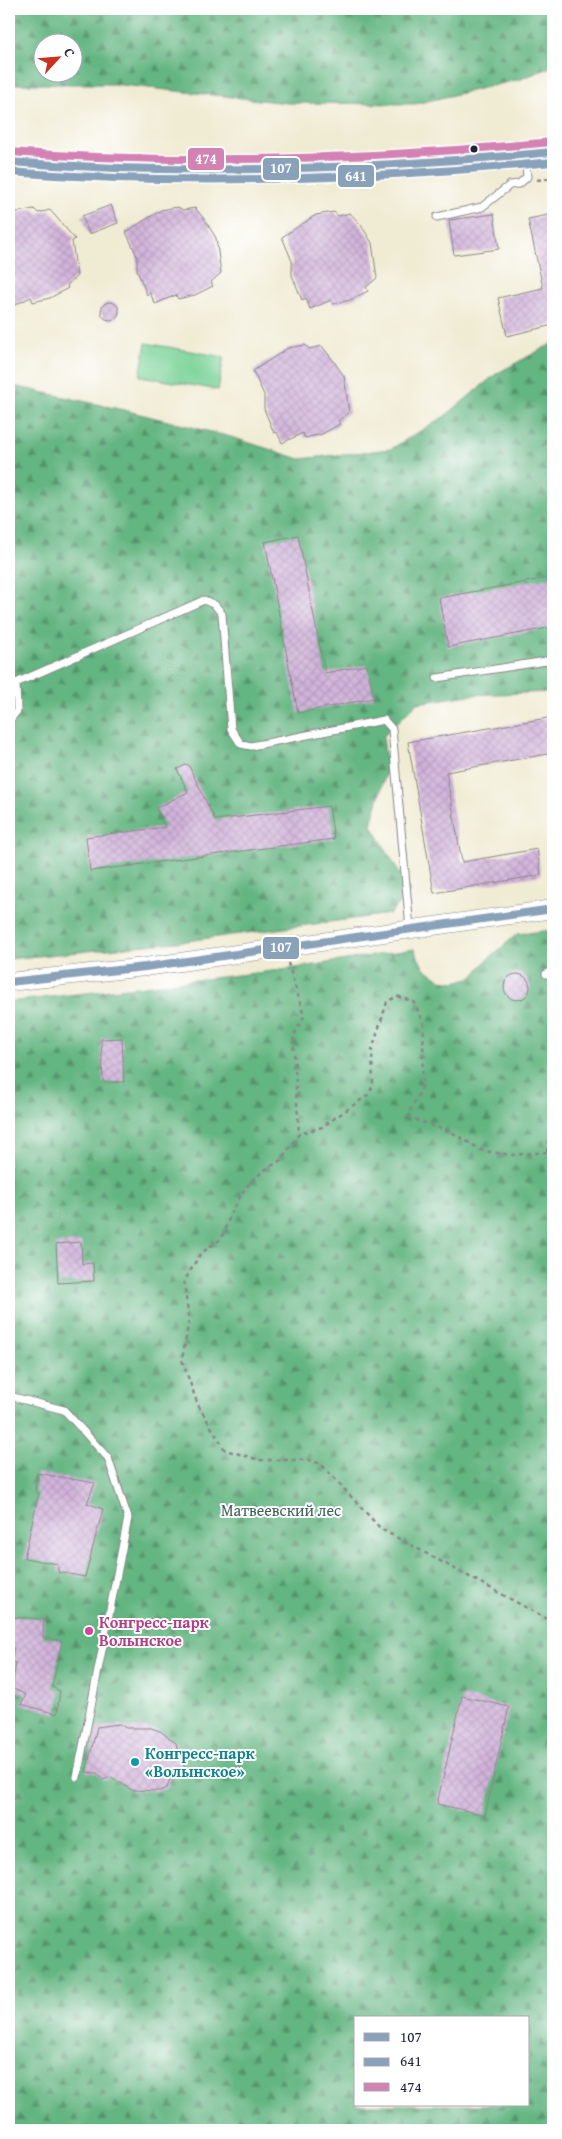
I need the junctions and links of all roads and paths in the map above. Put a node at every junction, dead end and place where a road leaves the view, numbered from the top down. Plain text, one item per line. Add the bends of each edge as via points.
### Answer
1 (553, 152) edge
2 (525, 154) junction
3 (9, 162) edge
4 (527, 177) junction
5 (553, 178) edge
6 (438, 217) dead end
7 (553, 660) edge
8 (437, 678) dead end
9 (12, 682) edge
10 (9, 721) edge
11 (553, 909) edge
12 (410, 929) junction
13 (287, 958) dead end
14 (9, 982) edge
15 (553, 1092) edge
16 (299, 1134) junction
17 (547, 1152) junction
18 (553, 1186) edge
19 (9, 1396) edge
20 (553, 1622) edge
21 (77, 1777) dead end

1 - 2 street
2 - 3 street via 409,165 242,170 108,168
2 - 4 lane
4 - 5 path
4 - 6 lane via 519,184 510,185 482,207
7 - 8 lane
9 - 10 lane via 17,711
9 - 12 lane via 204,600 210,602 222,614 232,729 241,744 251,746 384,720 392,729
11 - 12 street
12 - 14 street via 145,967
13 - 16 path via 304,1016 293,1037
15 - 17 path
16 - 17 path via 322,1127 368,1095 373,1086 372,1050 387,1002 398,996 414,1002 424,1024 422,1088 410,1108 409,1117 453,1133 483,1151 513,1155
16 - 20 path via 281,1160 245,1188 221,1239 200,1254 184,1282 189,1320 182,1360 198,1405 225,1450 260,1460 310,1460 321,1464 381,1529
17 - 18 path
19 - 21 lane via 64,1410 108,1458 128,1518

